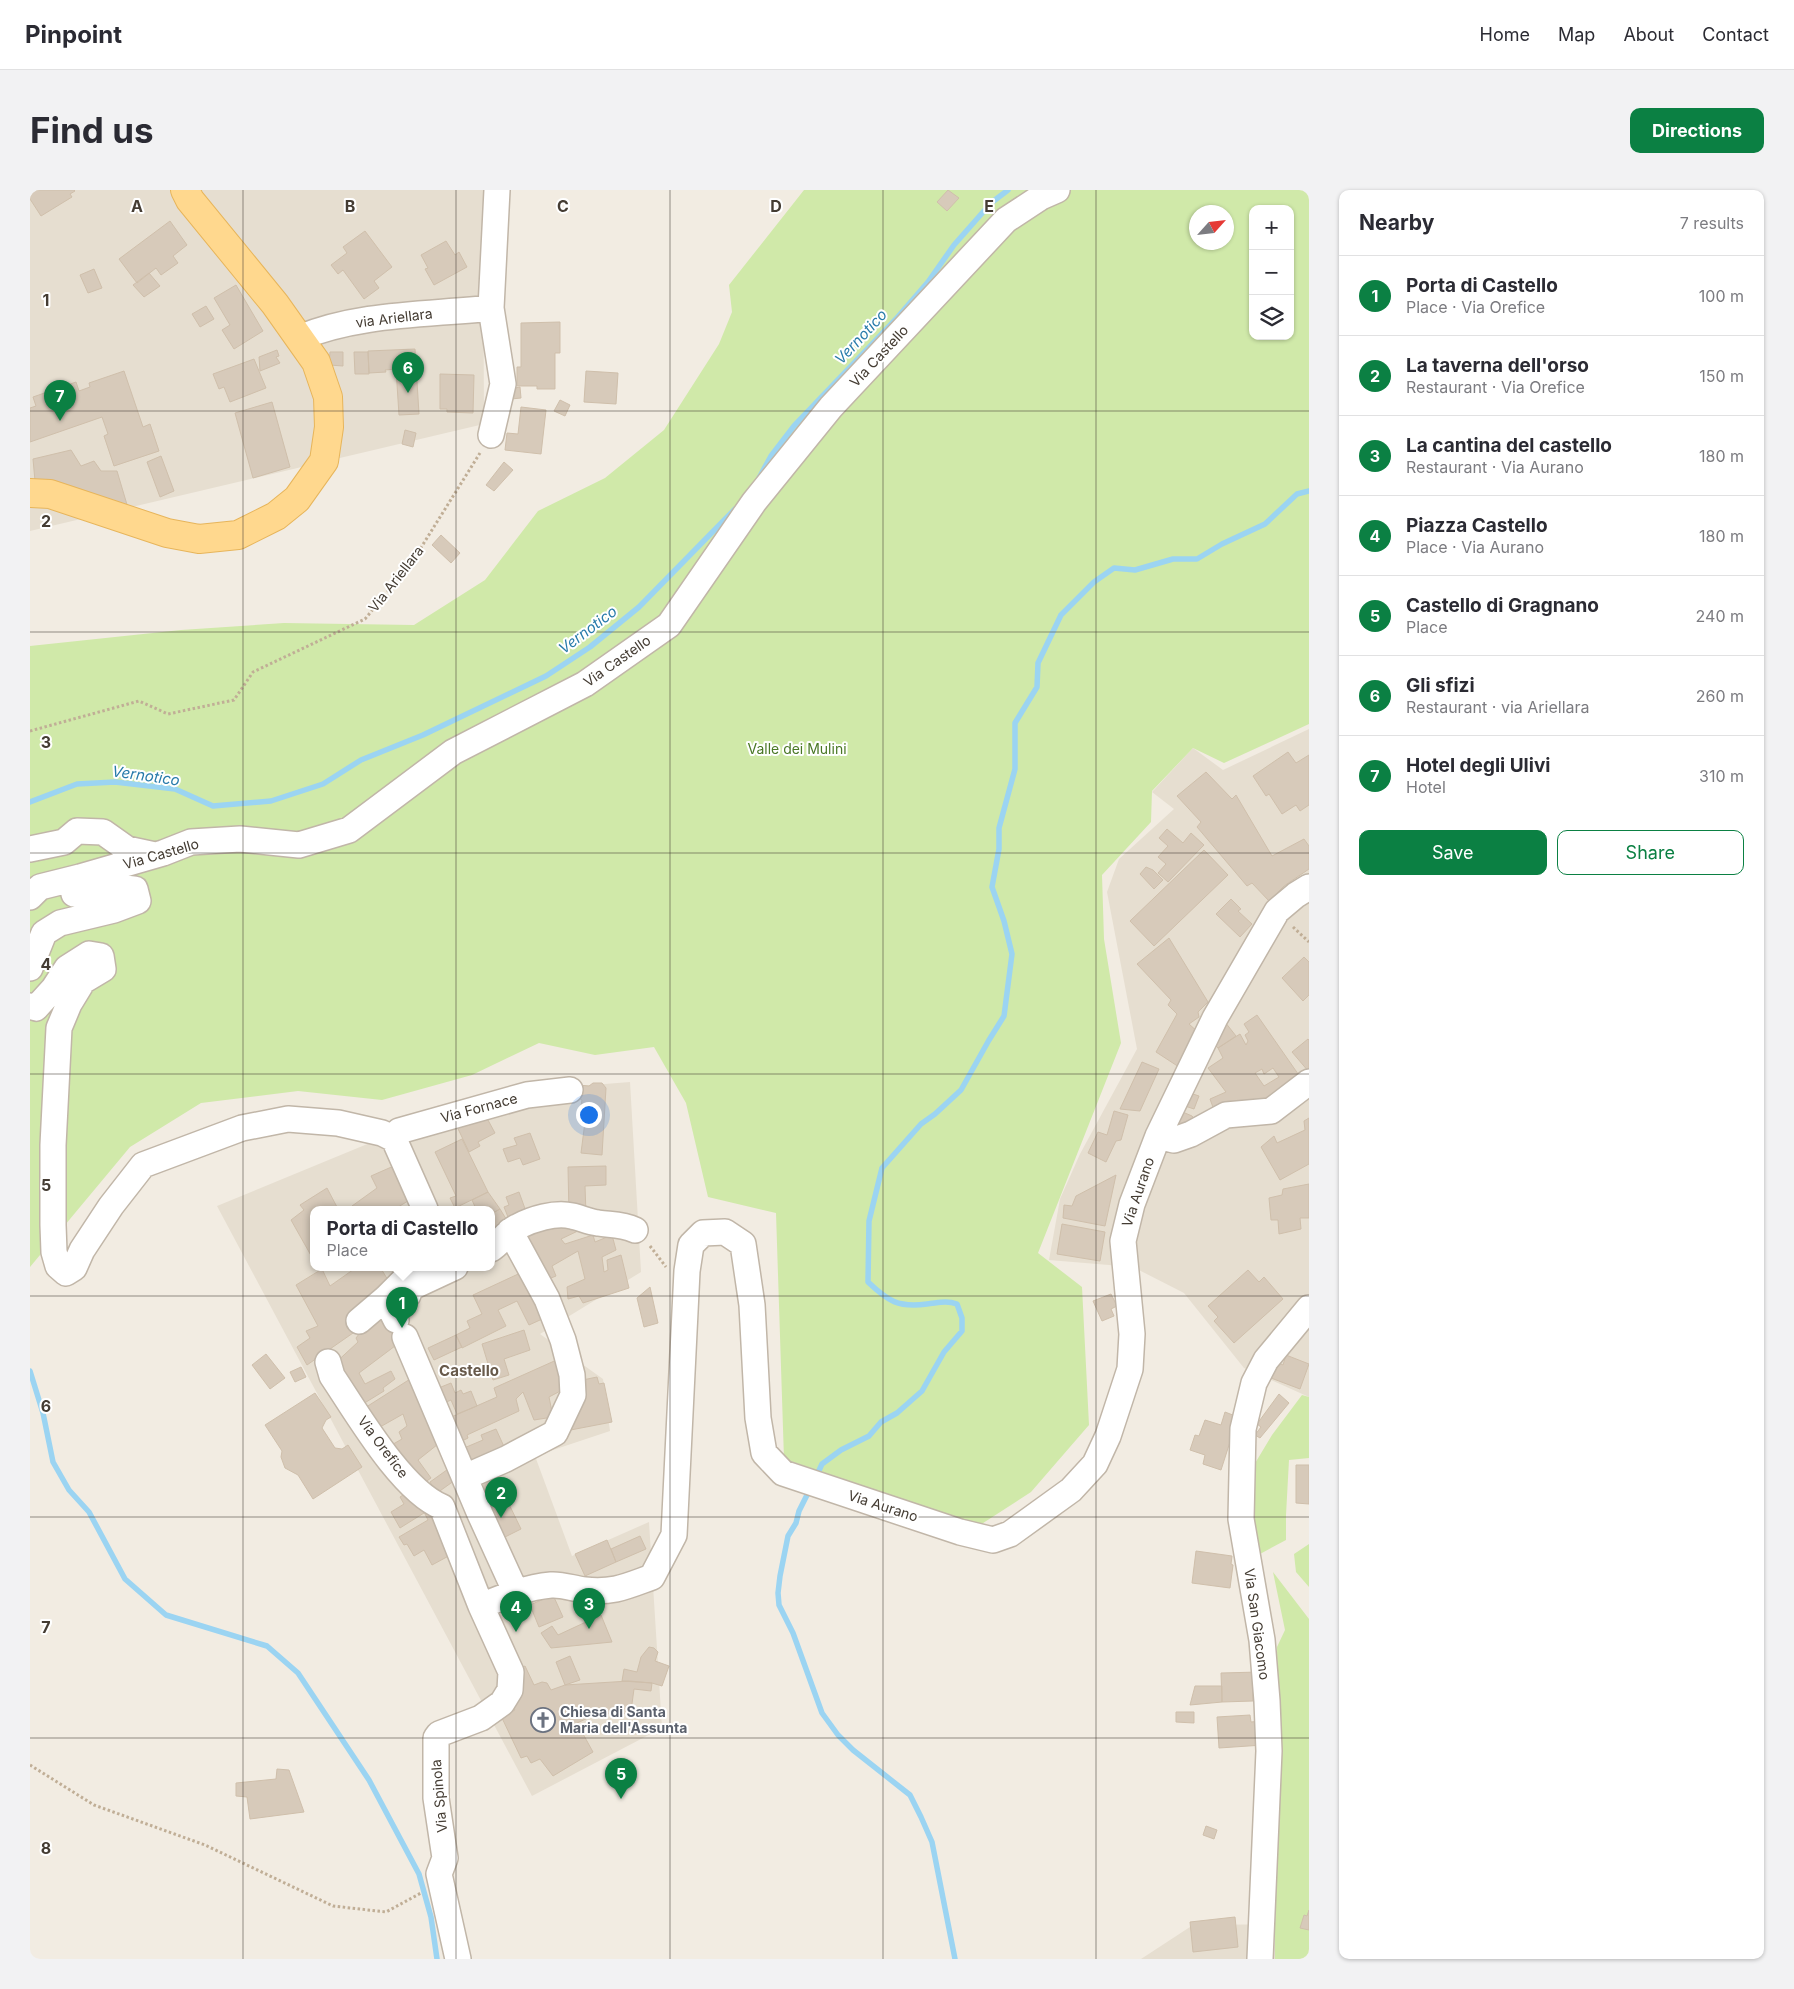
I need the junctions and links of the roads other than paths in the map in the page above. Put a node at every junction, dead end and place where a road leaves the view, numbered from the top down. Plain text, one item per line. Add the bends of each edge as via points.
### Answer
1 (185, 190) edge
2 (497, 190) edge
3 (1057, 190) edge
4 (491, 308) junction
5 (299, 338) junction
6 (491, 435) road end
7 (30, 493) edge
8 (31, 849) edge
9 (155, 856) junction
10 (1309, 887) edge
11 (30, 898) edge
12 (30, 968) edge
13 (30, 1006) edge
14 (1309, 1082) edge
15 (570, 1090) dead end
16 (1158, 1136) junction
17 (394, 1140) junction
18 (424, 1206) edge
19 (510, 1230) junction
20 (635, 1230) road end
21 (495, 1247) edge
22 (436, 1271) edge
23 (413, 1276) edge
24 (1309, 1308) edge
25 (359, 1322) dead end
26 (328, 1362) dead end
27 (465, 1477) junction
28 (517, 1591) junction
29 (481, 1606) junction
30 (511, 1672) joint
31 (458, 1959) edge
32 (1260, 1959) edge

1 - 5 main road
2 - 4 street
3 - 9 street, Via Castello via 1006,220 831,407 754,502 669,625 585,684 453,752 349,830 299,845 240,839 191,842
4 - 5 street, via Ariellara via 365,320 322,328
4 - 6 street via 503,384
5 - 7 main road via 316,362 328,397 329,427 324,461 297,499 276,516 238,535 199,539 167,533 50,494
8 - 9 street via 64,842 77,832 103,832 127,849
9 - 11 street, Via Castello via 40,887
10 - 16 street, Via Aurano via 1277,911 1215,1018
11 - 12 street, Via Castello via 41,904 90,890 119,887 135,889 138,901 60,923 44,933
13 - 17 street via 36,1008 67,968 89,954 101,956 103,969 83,982 59,1028 52,1225 58,1266 66,1273 74,1268 111,1206 143,1164 242,1128 288,1119 338,1123 382,1133
14 - 16 street via 1271,1111 1226,1115 1174,1140
15 - 17 street, Via Fornace via 527,1095 399,1130
16 - 28 street, Via Aurano via 1132,1204 1123,1240 1132,1334 1130,1369 1108,1436 1095,1464 1071,1490 1010,1534 994,1540 960,1532 777,1469 764,1453 758,1418 752,1305 743,1244 725,1232 703,1233 692,1245 688,1271 674,1535 652,1576 615,1591 552,1584
17 - 18 street
19 - 20 street via 555,1214 613,1223
19 - 21 street
19 - 27 street via 547,1299 563,1340 572,1375 573,1395 555,1433
22 - 23 street
23 - 25 street
23 - 27 street via 408,1295 392,1312
24 - 32 street, Via San Giacomo via 1266,1360 1254,1383 1242,1430 1241,1519 1262,1640 1268,1718
26 - 29 street, Via Orefice via 332,1376 394,1466 415,1488 442,1507
27 - 28 street
28 - 29 street, Via Aurano
29 - 30 street, Via Orefice
30 - 31 street, Via Spinola via 510,1690 502,1703 481,1718 436,1738 436,1798 445,1858 440,1874

